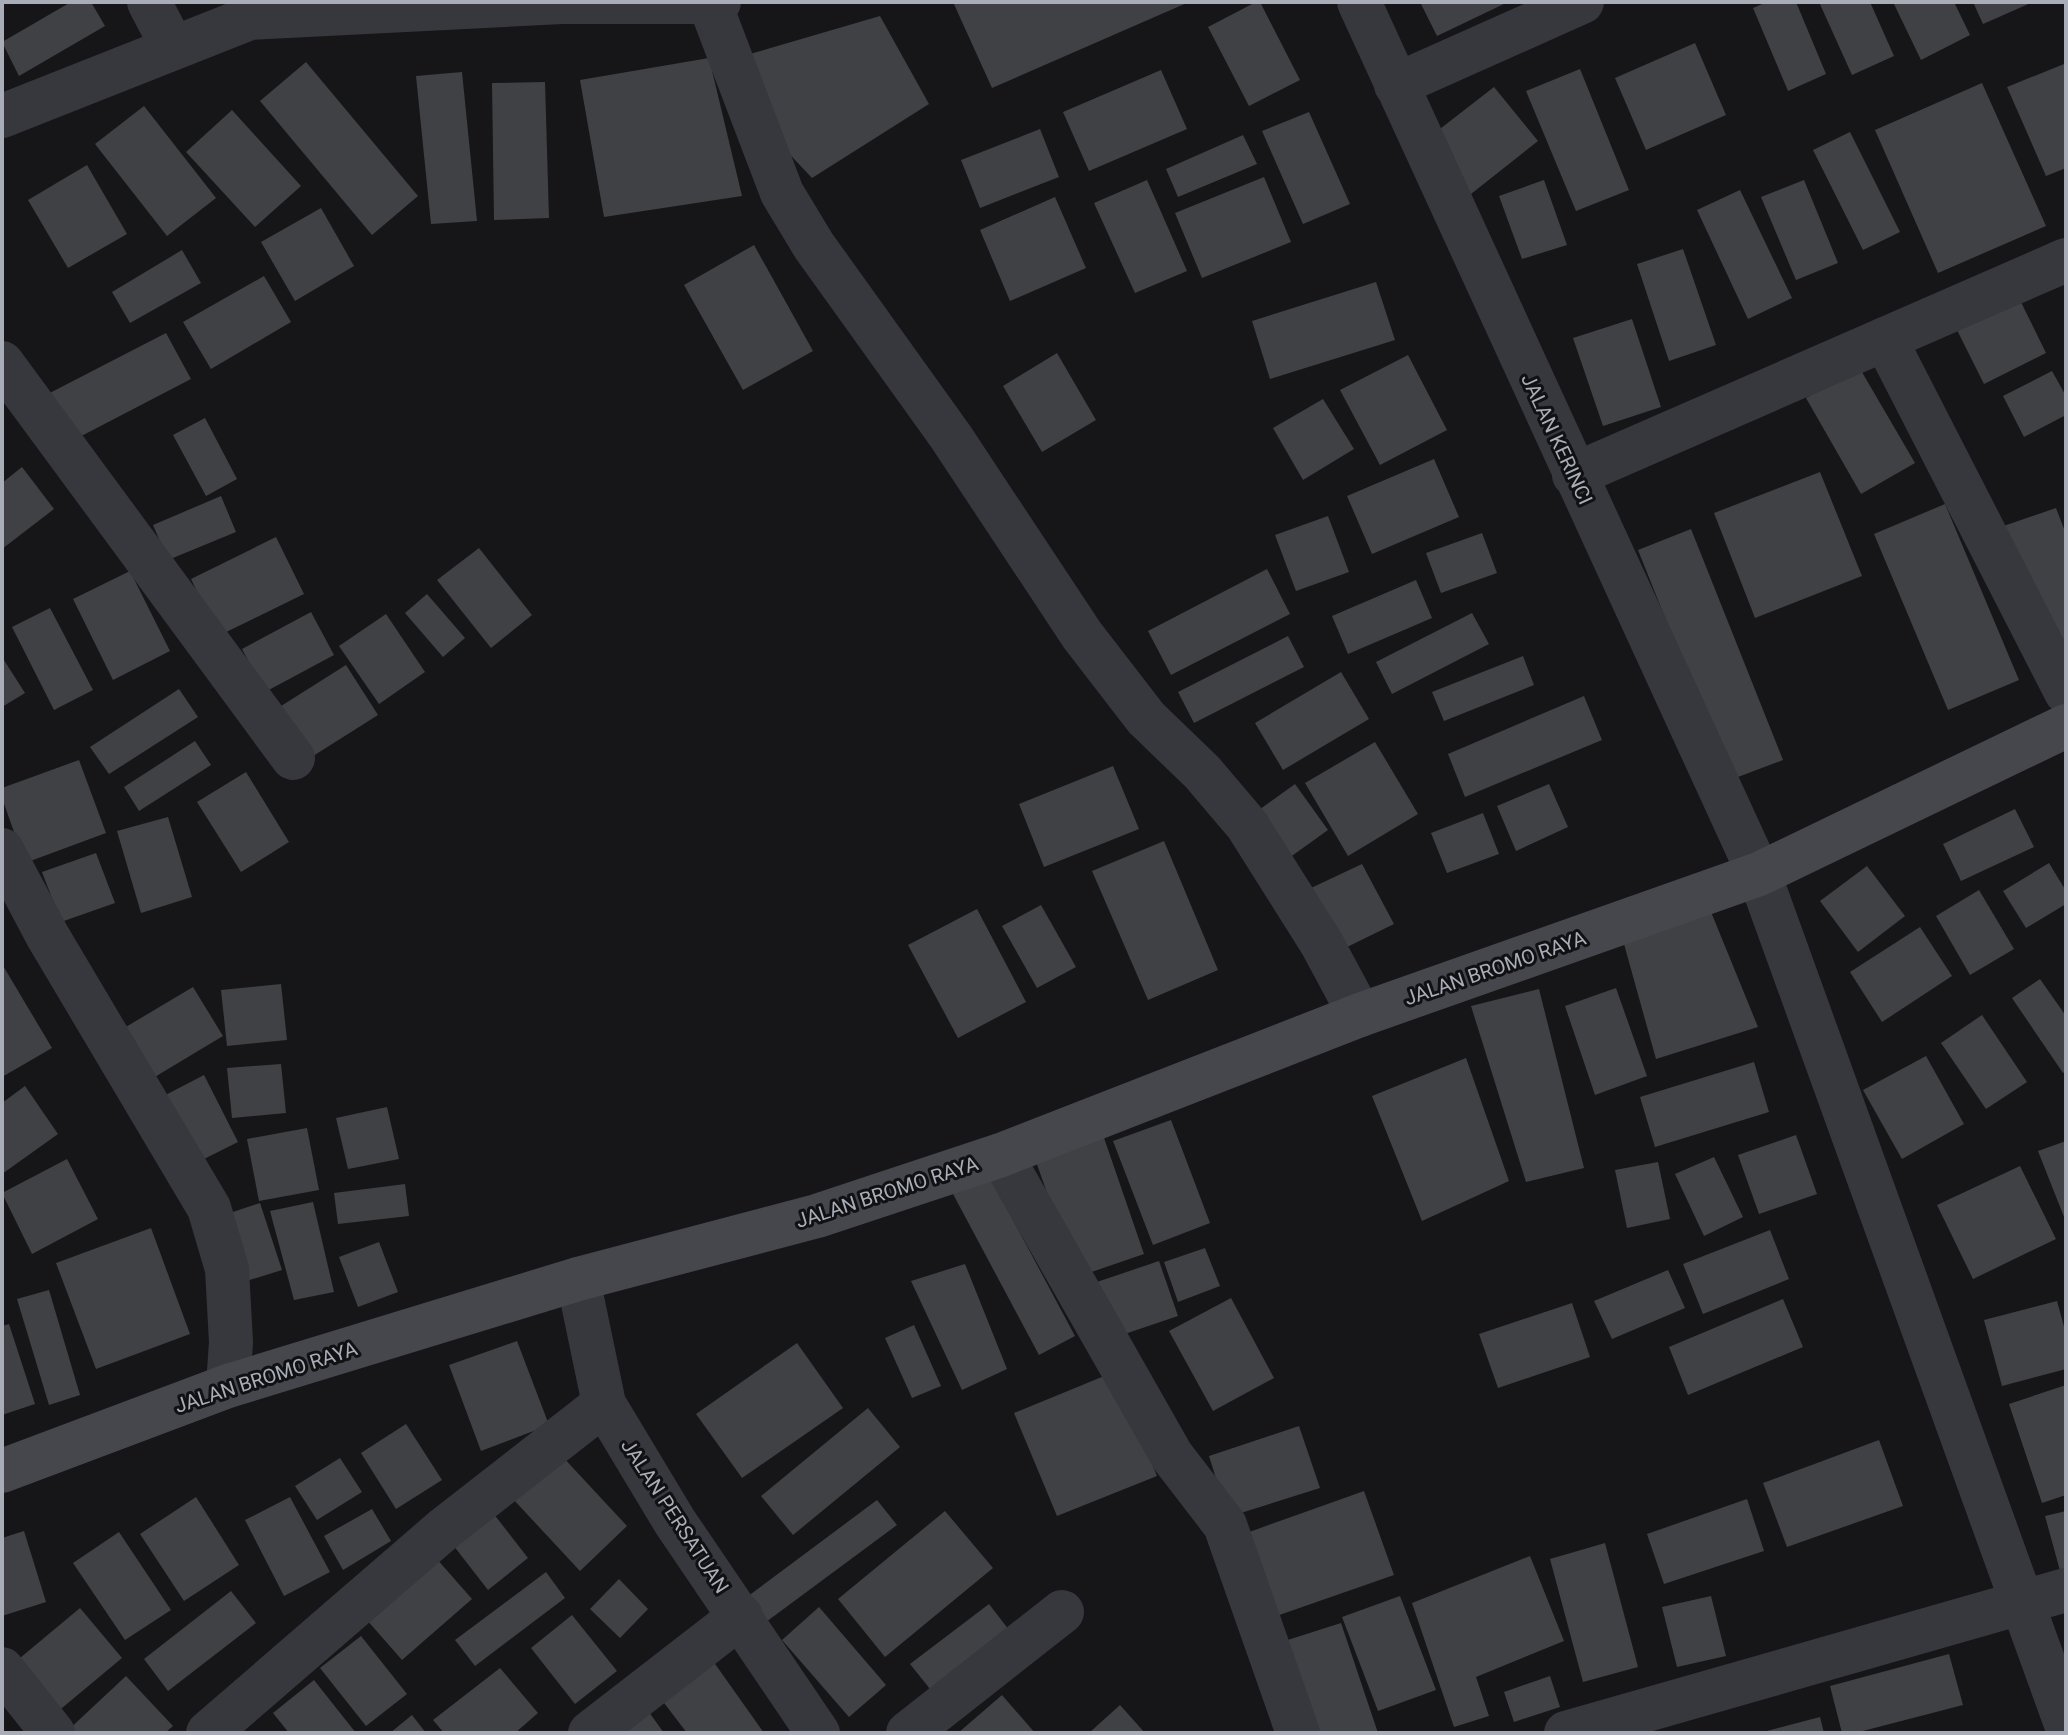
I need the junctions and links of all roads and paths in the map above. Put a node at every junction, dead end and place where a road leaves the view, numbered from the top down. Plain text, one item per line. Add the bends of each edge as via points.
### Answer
1 (149, 2) edge
2 (1359, 2) edge
3 (1582, 2) edge
4 (714, 3) edge
5 (173, 48) junction
6 (1396, 85) junction
7 (2, 116) edge
8 (2066, 260) edge
9 (1885, 339) junction
10 (2, 363) edge
11 (1574, 475) junction
12 (2066, 692) edge
13 (2066, 726) edge
14 (293, 758) dead end
15 (2, 850) edge
16 (1759, 874) junction
17 (1360, 1015) junction
18 (1001, 1155) junction
19 (578, 1279) junction
20 (228, 1386) junction
21 (604, 1404) junction
22 (2, 1471) edge
23 (2066, 1590) edge
24 (2020, 1602) junction
25 (1062, 1612) dead end
26 (741, 1616) junction
27 (2, 1669) edge
28 (2066, 1724) edge
29 (53, 1733) edge
30 (208, 1733) edge
31 (590, 1733) edge
32 (818, 1733) edge
33 (908, 1733) edge
34 (1298, 1733) edge
35 (1566, 1733) edge

1 - 5 street
2 - 6 street, JALAN KERINCI
3 - 6 street
4 - 5 street via 562,2 250,18
4 - 17 street via 782,193 814,246 951,437 1082,635 1146,718 1247,825
5 - 7 street
6 - 11 street, JALAN KERINCI
8 - 9 street
9 - 11 street
9 - 12 street
10 - 14 street
11 - 16 street, JALAN KERINCI
13 - 16 main road, JALAN BROMO RAYA
15 - 20 street via 209,1208 227,1269
16 - 17 main road, JALAN BROMO RAYA
16 - 24 street, JALAN KERINCI
17 - 18 main road, JALAN BROMO RAYA
18 - 19 main road, JALAN BROMO RAYA via 817,1216
18 - 34 street via 1172,1456 1225,1525
19 - 20 main road, JALAN BROMO RAYA
19 - 21 street, JALAN PERSATUAN
20 - 22 main road, JALAN BROMO RAYA
21 - 26 street, JALAN PERSATUAN via 675,1522
21 - 30 street via 445,1528
23 - 24 street
24 - 28 street, JALAN KERINCI
24 - 35 street
25 - 33 street
26 - 31 street
26 - 32 street, JALAN PERSATUAN
27 - 29 street

